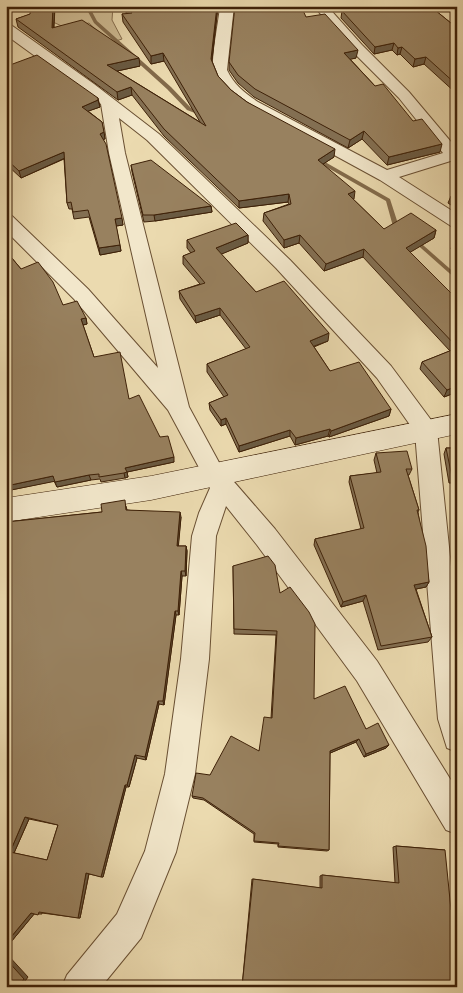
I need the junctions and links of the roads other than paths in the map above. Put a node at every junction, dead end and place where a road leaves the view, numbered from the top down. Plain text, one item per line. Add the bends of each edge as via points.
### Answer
1 (227, 6) edge
2 (320, 6) edge
3 (6, 28) edge
4 (108, 102) junction
5 (455, 154) edge
6 (386, 176) junction
7 (6, 220) edge
8 (457, 222) edge
9 (178, 408) junction
10 (457, 424) edge
11 (426, 430) junction
12 (218, 481) junction
13 (6, 510) edge
14 (457, 738) edge
15 (457, 819) edge
16 (79, 987) edge

1 - 6 street via 220,70 238,95
2 - 5 street via 404,94
3 - 4 street
4 - 9 street via 117,153
4 - 11 street via 153,137 283,264 384,372
5 - 6 street
6 - 8 street
7 - 9 street via 81,294
9 - 12 street
10 - 11 street
11 - 12 street
11 - 14 street via 452,719
12 - 13 street
12 - 15 street via 266,537 367,671
12 - 16 street via 204,536 195,658 180,774 160,852 129,926

